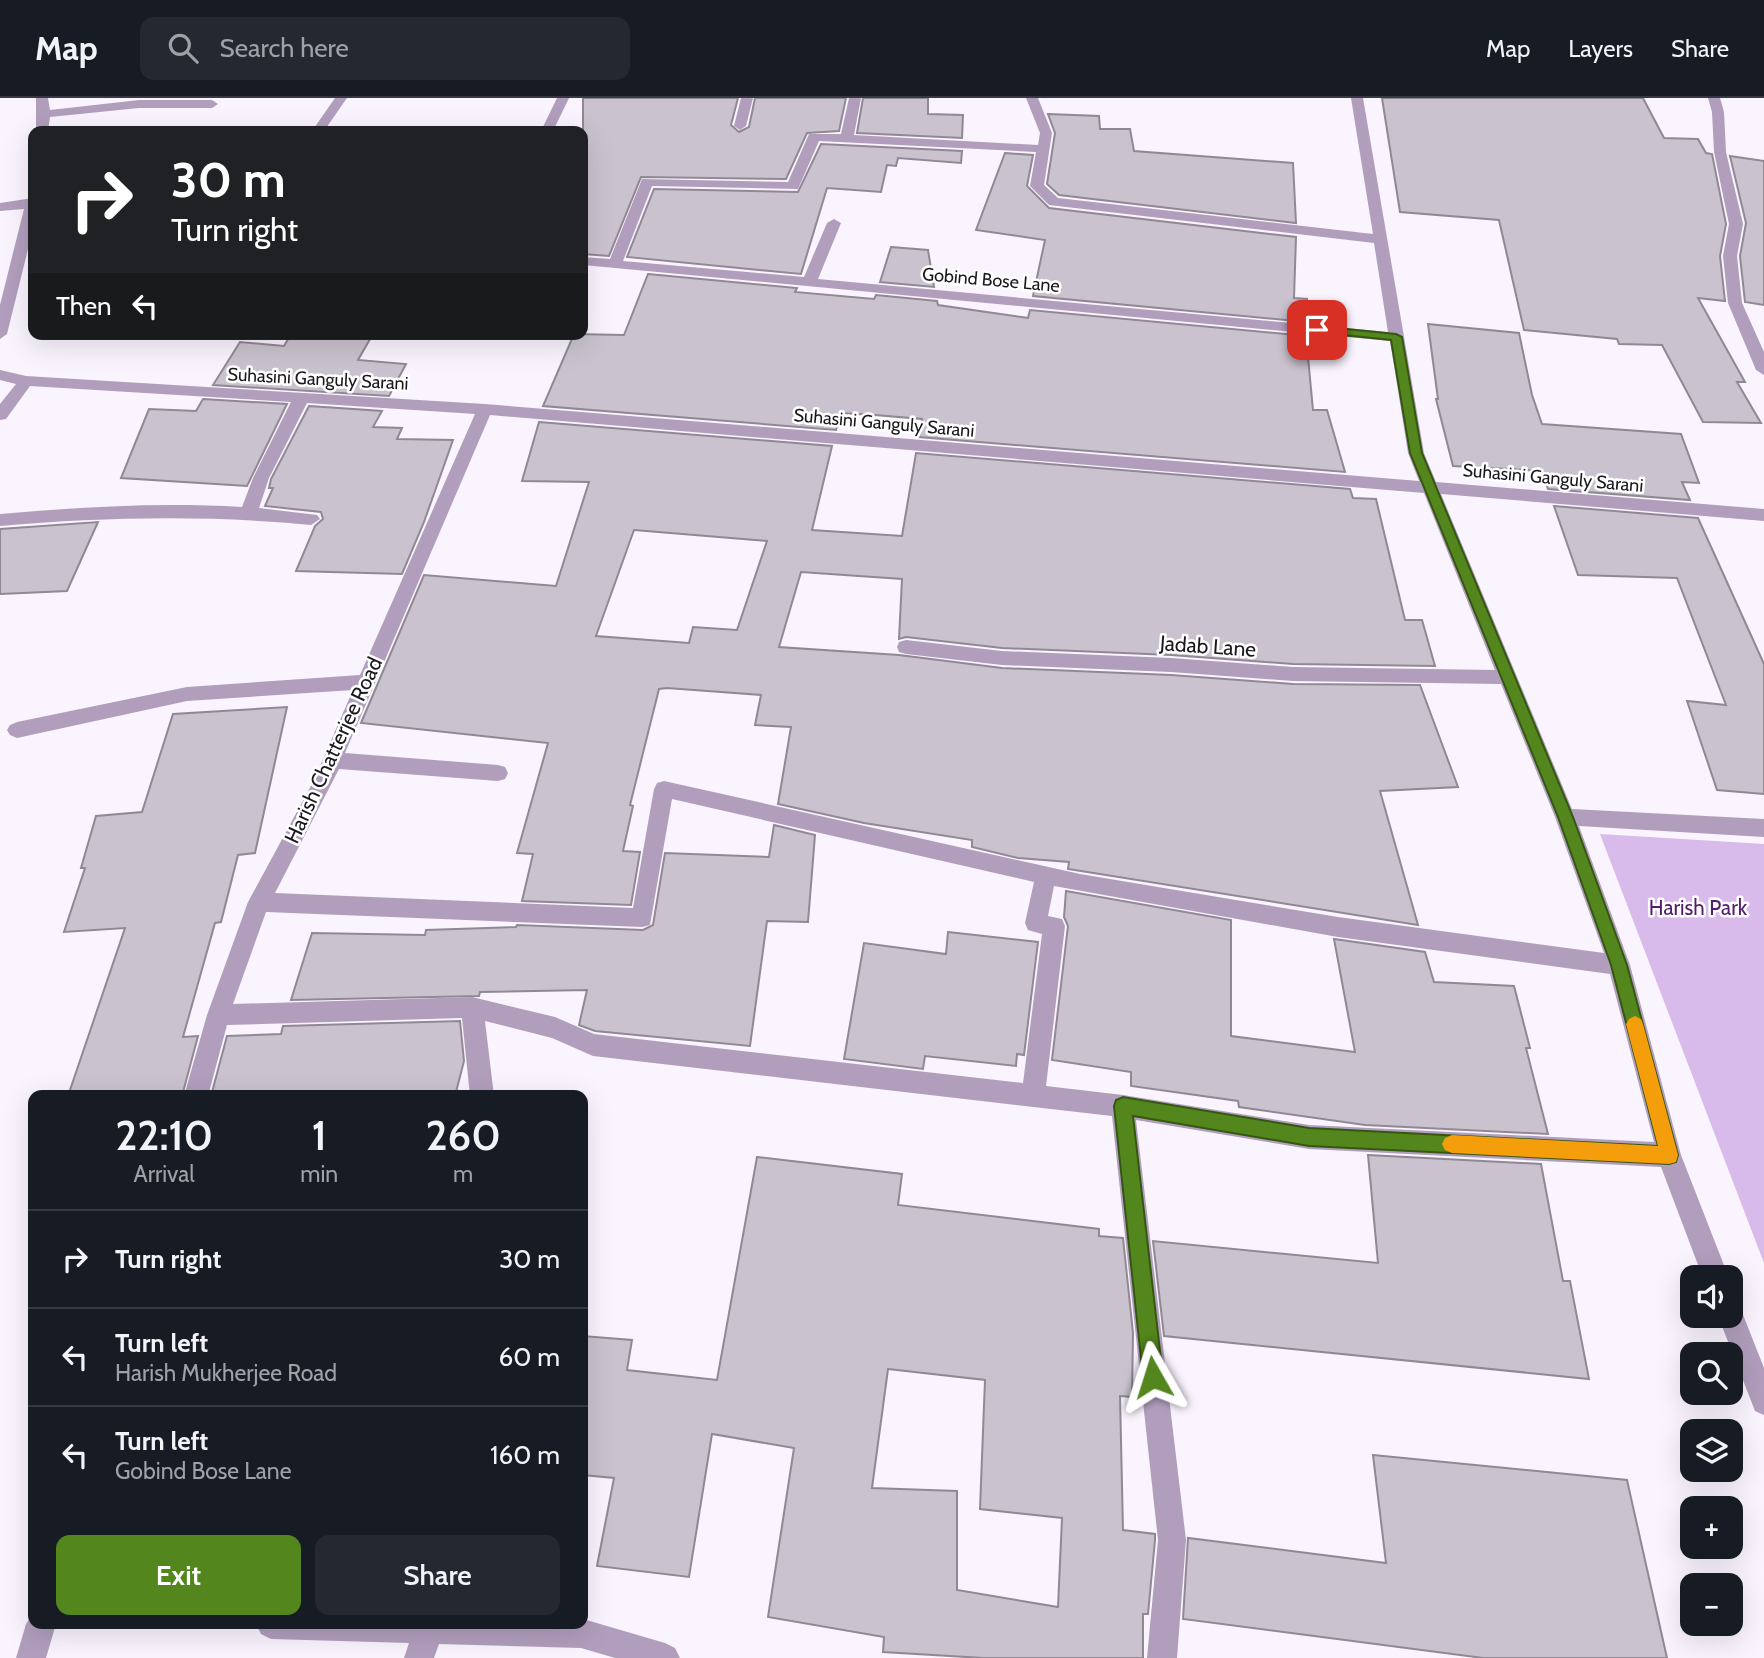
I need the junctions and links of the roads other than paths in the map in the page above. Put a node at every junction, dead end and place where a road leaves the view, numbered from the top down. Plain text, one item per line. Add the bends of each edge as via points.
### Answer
1 (42, 98) edge
2 (341, 98) edge
3 (563, 98) edge
4 (747, 98) edge
5 (856, 98) edge
6 (1032, 98) edge
7 (1357, 98) edge
8 (1714, 98) edge
9 (212, 104) dead end
10 (44, 114) junction
11 (43, 126) edge
12 (321, 126) edge
13 (549, 126) edge
14 (740, 126) dead end
15 (847, 138) junction
16 (1043, 155) junction
17 (28, 204) edge
18 (0, 207) edge
19 (28, 223) edge
20 (834, 223) dead end
21 (1378, 239) junction
22 (588, 261) edge
23 (615, 264) junction
24 (808, 284) junction
25 (0, 334) edge
26 (1396, 337) junction
27 (1764, 370) edge
28 (0, 375) edge
29 (26, 382) junction
30 (302, 397) junction
31 (485, 409) junction
32 (0, 415) edge
33 (1431, 488) junction
34 (249, 512) junction
35 (1764, 515) edge
36 (311, 519) dead end
37 (0, 520) edge
38 (906, 647) dead end
39 (1508, 677) junction
40 (366, 682) junction
41 (17, 730) dead end
42 (331, 760) junction
43 (498, 773) dead end
44 (1565, 817) junction
45 (1764, 828) edge
46 (1046, 876) junction
47 (259, 902) junction
48 (1619, 965) junction
49 (472, 1007) junction
50 (218, 1015) junction
51 (198, 1090) edge
52 (481, 1090) edge
53 (1032, 1095) junction
54 (1123, 1106) junction
55 (1669, 1155) junction
56 (1711, 1265) edge
57 (1736, 1328) edge
58 (1764, 1402) edge
59 (40, 1629) edge
60 (429, 1629) edge
61 (459, 1629) edge
62 (31, 1658) edge
63 (419, 1658) edge
64 (665, 1658) edge
65 (1162, 1658) edge

1 - 10 street
2 - 12 street
3 - 13 street
4 - 14 street
5 - 15 street
6 - 16 street via 1046,133
7 - 21 street
8 - 27 street via 1736,225 1730,256 1735,303
9 - 10 street via 139,104
10 - 11 street
15 - 16 street
15 - 23 street via 814,137 793,186 647,182
16 - 21 street via 1037,186 1054,202
17 - 18 street
19 - 25 street
20 - 24 street
21 - 26 street
22 - 23 street, Gobind Bose Lane
23 - 24 street, Gobind Bose Lane
24 - 26 street, Gobind Bose Lane
26 - 33 street via 1416,453
28 - 29 street, Suhasini Ganguly Sarani
29 - 30 street, Suhasini Ganguly Sarani
29 - 32 street
30 - 31 street, Suhasini Ganguly Sarani
30 - 34 street
31 - 33 street, Suhasini Ganguly Sarani
31 - 40 street, Harish Chatterjee Road
33 - 35 street, Suhasini Ganguly Sarani
33 - 39 street
34 - 36 street
34 - 37 street via 98,511
38 - 39 street, Jadab Lane via 1002,659 1293,674
39 - 44 street
40 - 41 street via 187,694
40 - 42 street, Harish Chatterjee Road
42 - 43 street
42 - 47 street, Harish Chatterjee Road
44 - 45 street
44 - 48 street
46 - 47 street via 664,789 642,918
46 - 48 street via 1338,927
46 - 53 street via 1036,923 1054,926
47 - 50 street, Harish Chatterjee Road
48 - 55 street
49 - 50 street
49 - 52 street
49 - 53 street via 555,1028 593,1045
50 - 51 street, Harish Chatterjee Road
53 - 54 street
54 - 55 street via 1309,1137
54 - 65 street via 1172,1540
55 - 56 street
57 - 58 street
59 - 62 street
60 - 63 street
61 - 64 street via 581,1633

